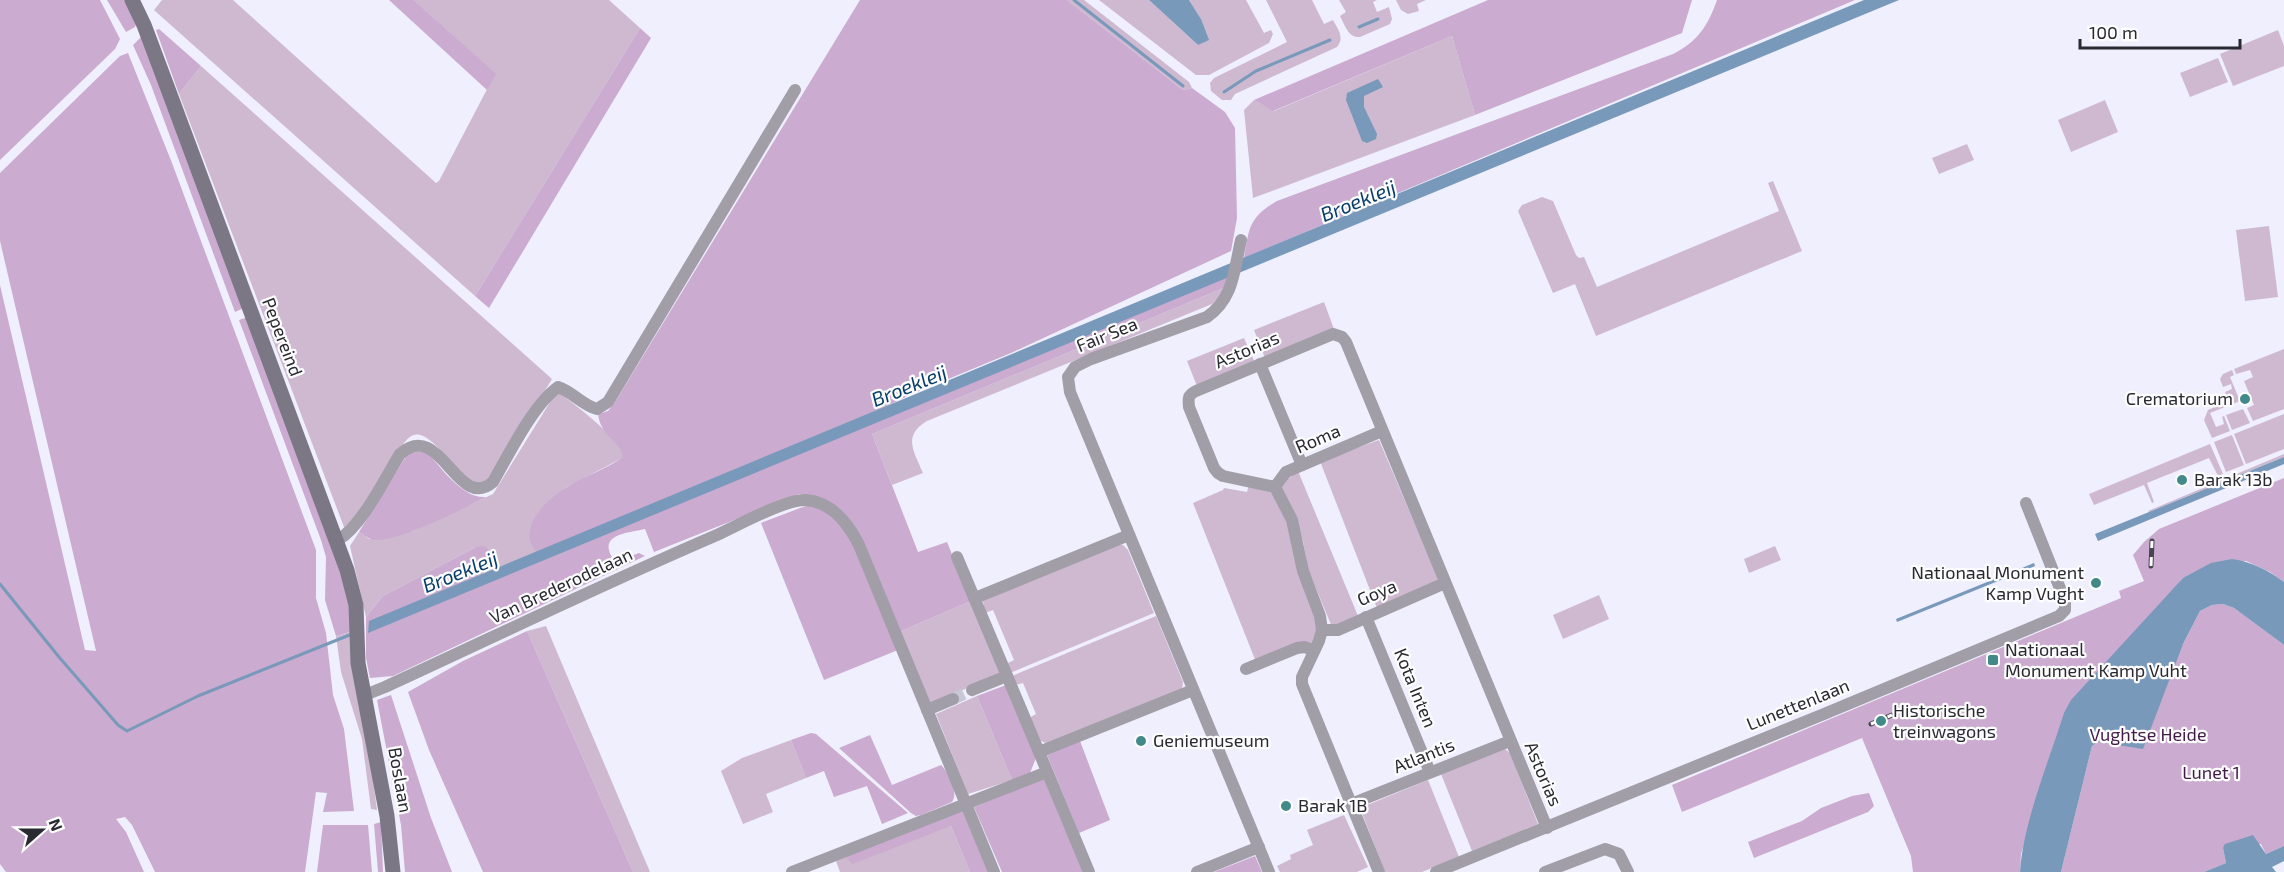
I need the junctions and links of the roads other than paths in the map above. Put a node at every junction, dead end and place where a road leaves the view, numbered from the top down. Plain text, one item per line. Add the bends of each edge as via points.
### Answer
1 (132, 0) edge
2 (795, 90) dead end
3 (1241, 240) dead end
4 (1260, 364) junction
5 (1382, 431) junction
6 (1302, 465) junction
7 (1275, 487) junction
8 (2026, 503) dead end
9 (1129, 535) junction
10 (338, 540) junction
11 (957, 557) dead end
12 (1445, 584) junction
13 (975, 598) junction
14 (1366, 617) junction
15 (1322, 630) junction
16 (1313, 651) junction
17 (1246, 669) dead end
18 (1007, 676) junction
19 (972, 690) tunnel mouth
20 (1193, 690) junction
21 (365, 695) junction
22 (952, 699) tunnel mouth
23 (927, 710) junction
24 (1510, 741) junction
25 (1039, 752) junction
26 (1047, 772) junction
27 (1430, 772) junction
28 (965, 803) junction
29 (1351, 804) junction
30 (1547, 828) junction
31 (1259, 847) junction
32 (393, 872) edge
33 (792, 872) edge
34 (994, 872) edge
35 (1089, 872) edge
36 (1197, 872) edge
37 (1269, 872) edge
38 (1379, 872) edge
39 (1436, 872) edge
40 (1545, 872) edge
41 (1628, 872) edge

1 - 10 main road, Pepereind
2 - 10 street via 608,402 597,410 568,390 558,387 549,393 486,488 466,485 421,444 407,447 356,525
3 - 9 street, Fair Sea via 1223,303 1207,317 1091,359 1075,367 1068,378 1070,392
4 - 5 street, Astorias via 1333,334 1342,337
4 - 6 street
4 - 7 street, Astorias via 1196,391 1188,399 1218,473
5 - 6 street, Roma
5 - 12 street, Astorias
6 - 7 street, Roma via 1286,471
7 - 15 street via 1292,520
8 - 30 street, Lunettenlaan via 2065,601 2065,610 2059,615
9 - 13 street
9 - 20 street
10 - 21 main road, Pepereind via 358,619 358,663
11 - 13 street
12 - 14 street, Goya
12 - 24 street, Astorias
13 - 18 street
14 - 15 street, Goya via 1338,630
14 - 27 street, Kota Inten
15 - 16 street
16 - 17 street via 1297,648
16 - 29 street via 1302,684
18 - 19 street
18 - 25 street
20 - 25 street
20 - 31 street
21 - 23 street, Van Brederodelaan via 771,510 808,500 841,516 859,545
21 - 32 main road, Boslaan
22 - 23 street
23 - 28 street, Van Brederodelaan
24 - 27 street, Atlantis
24 - 30 street, Astorias
25 - 26 street
26 - 28 street
26 - 35 street
27 - 29 street, Atlantis
28 - 33 street
28 - 34 street, Van Brederodelaan
29 - 38 street
30 - 39 street, Lunettenlaan
31 - 36 street
31 - 37 street
40 - 41 street via 1605,849 1619,854

